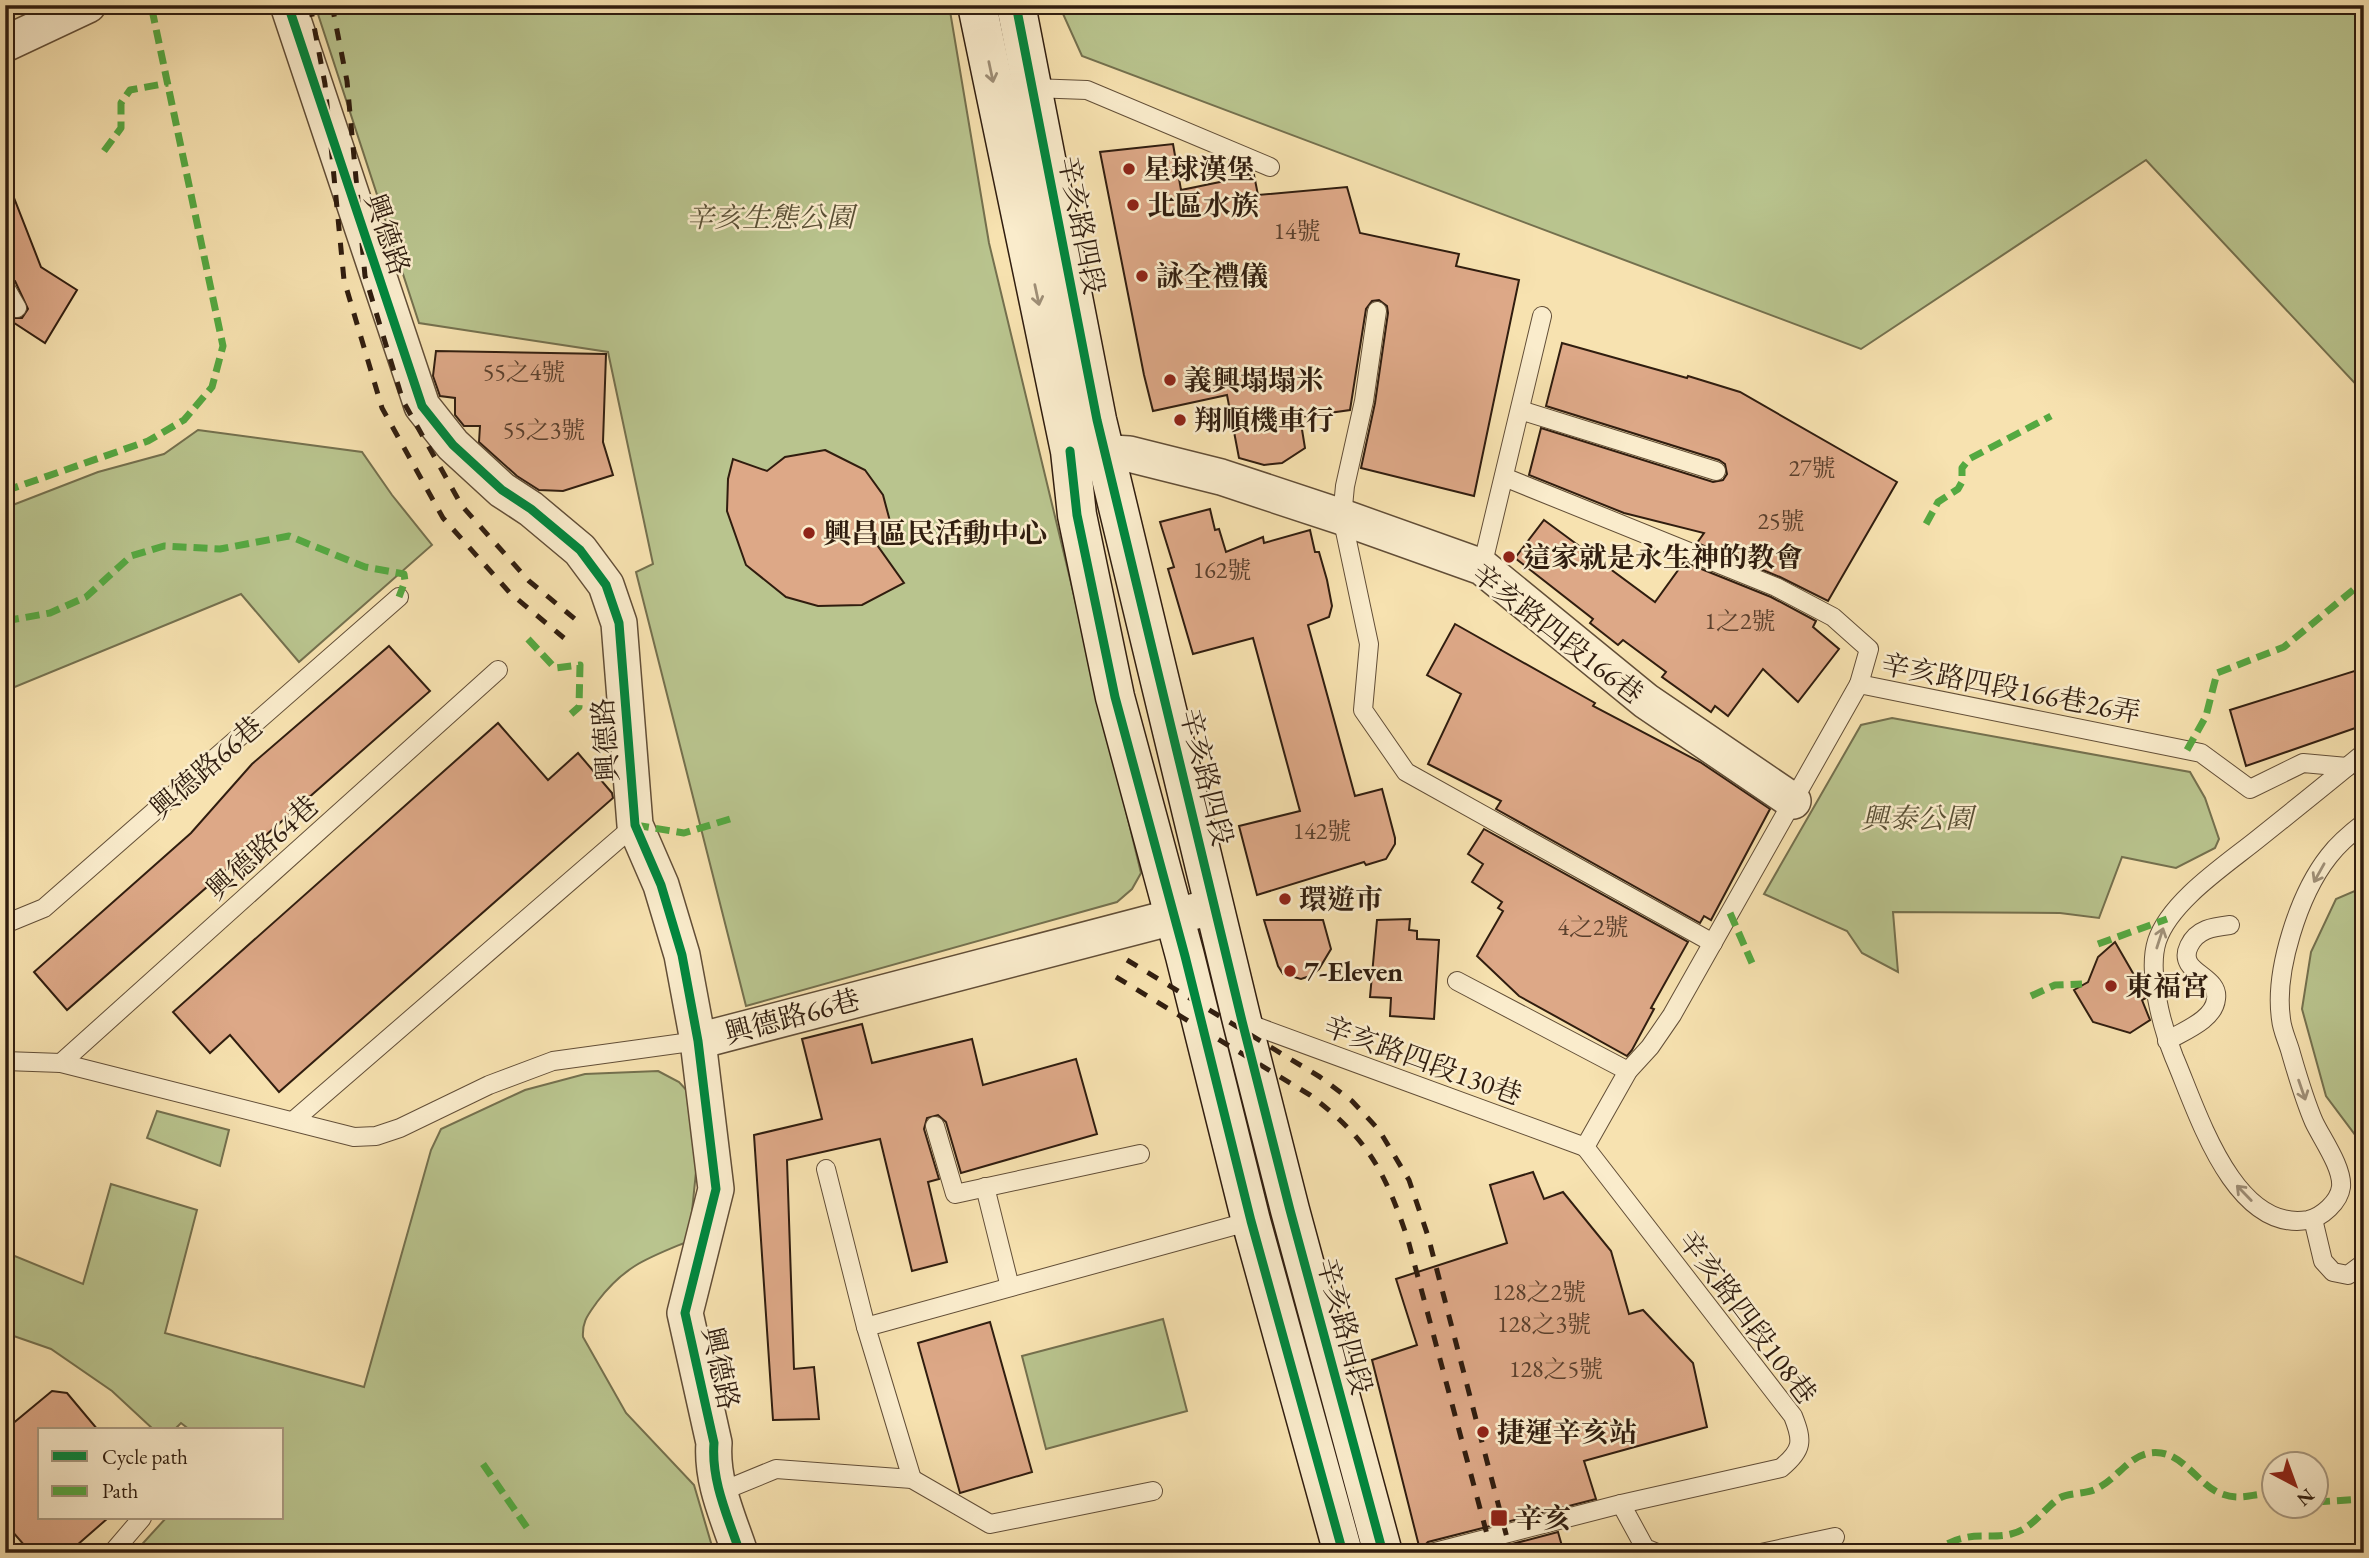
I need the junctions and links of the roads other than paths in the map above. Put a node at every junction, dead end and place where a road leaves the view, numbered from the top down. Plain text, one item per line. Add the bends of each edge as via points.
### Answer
1 (88, 5) edge
2 (288, 5) edge
3 (977, 5) edge
4 (1016, 5) edge
5 (5, 44) edge
6 (1032, 88) junction
7 (1270, 167) dead end
8 (5, 288) edge
9 (16, 308) dead end
10 (1377, 311) dead end
11 (1542, 316) dead end
12 (1520, 410) junction
13 (1088, 452) junction
14 (1716, 471) dead end
15 (1504, 477) junction
16 (1342, 517) junction
17 (1482, 567) junction
18 (399, 597) dead end
19 (498, 670) dead end
20 (1859, 684) junction
21 (2364, 753) edge
22 (2347, 767) junction
23 (1793, 801) junction
24 (2364, 823) edge
25 (635, 825) junction
26 (1215, 906) junction
27 (1174, 917) junction
28 (5, 924) edge
29 (2231, 925) dead end
30 (1713, 943) junction
31 (1457, 981) dead end
32 (1242, 1021) junction
33 (698, 1041) junction
34 (2167, 1041) junction
35 (5, 1061) edge
36 (61, 1063) junction
37 (1628, 1071) junction
38 (293, 1121) junction
39 (935, 1126) dead end
40 (1586, 1147) junction
41 (1140, 1154) dead end
42 (826, 1169) dead end
43 (985, 1187) junction
44 (2313, 1219) junction
45 (1251, 1221) junction
46 (2364, 1263) edge
47 (1010, 1287) junction
48 (866, 1327) junction
49 (912, 1479) junction
50 (1153, 1491) dead end
51 (720, 1492) junction
52 (1620, 1504) junction
53 (140, 1520) edge
54 (1835, 1537) dead end
55 (112, 1553) edge
56 (740, 1553) edge
57 (1343, 1553) edge
58 (1383, 1553) edge
59 (1431, 1553) edge
60 (1657, 1553) edge
61 (1760, 1553) edge

1 - 5 street
2 - 25 street, 興德路 via 422,406 453,445 502,490 580,550 606,585 619,623
3 -> 13 main road, 辛亥路四段
4 - 6 main road, 辛亥路四段
6 - 7 lane via 1087,90
6 - 13 main road, 辛亥路四段 via 1097,421
8 - 9 lane
10 - 16 lane
11 - 12 lane
12 - 14 lane
12 - 15 lane
13 - 16 street, 辛亥路四段166巷 via 1129,454 1222,477
13 - 26 main road, 辛亥路四段
13 - 27 main road, 辛亥路四段 via 1077,515 1115,697
15 - 17 lane
15 - 20 lane via 1776,587 1833,617 1869,649
16 - 17 street, 辛亥路四段166巷
16 - 30 lane via 1369,644 1363,710 1406,772
17 - 23 street, 辛亥路四段166巷 via 1646,701
18 - 28 lane, 興德路66巷 via 44,908
19 - 36 lane, 興德路64巷
20 - 22 lane, 辛亥路四段166巷26弄 via 2200,753 2250,789 2304,764
20 - 23 lane, 辛亥路四段166巷26弄
21 - 22 lane
34 -> 22 lane via 2154,980 2157,943 2167,919 2200,886
23 - 30 lane, 辛亥路四段166巷26弄
24 -> 44 lane via 2318,873 2292,930 2280,972 2281,1020 2314,1123 2336,1164 2341,1187 2330,1208
25 - 33 street, 興德路 via 661,885 682,956
25 - 38 lane
26 - 27 street, 興德路66巷
26 - 32 main road, 辛亥路四段
27 - 33 street, 興德路66巷
27 - 45 main road, 辛亥路四段
29 - 34 lane via 2201,931 2191,940 2188,963 2209,981 2217,999 2201,1021
30 - 37 lane, 辛亥路四段166巷26弄 via 1672,1015
31 - 37 lane
32 - 40 lane, 辛亥路四段130巷
32 - 58 main road, 辛亥路四段
33 - 38 lane, 興德路66巷 via 552,1061 376,1136 354,1137
33 - 51 street, 興德路 via 716,1189 685,1313 714,1443
44 -> 34 lane via 2292,1222 2272,1216 2232,1180 2217,1159
35 - 36 lane, 興德路66巷
36 - 38 lane, 興德路66巷
37 - 40 lane, 辛亥路四段166巷26弄
39 - 43 lane via 955,1194
40 - 52 lane, 辛亥路四段108巷 via 1793,1416 1801,1435 1795,1456 1781,1468
41 - 43 lane
42 - 48 lane
43 - 47 lane
44 - 46 lane via 2323,1261 2333,1272 2348,1275
45 - 47 lane
45 - 57 main road, 辛亥路四段
47 - 48 lane
48 - 49 lane
49 - 50 lane via 990,1524
49 - 51 lane via 776,1469
51 - 56 street, 興德路
52 - 59 lane, 辛亥路四段108巷
52 - 60 lane via 1645,1548
53 - 55 lane
54 - 61 lane

